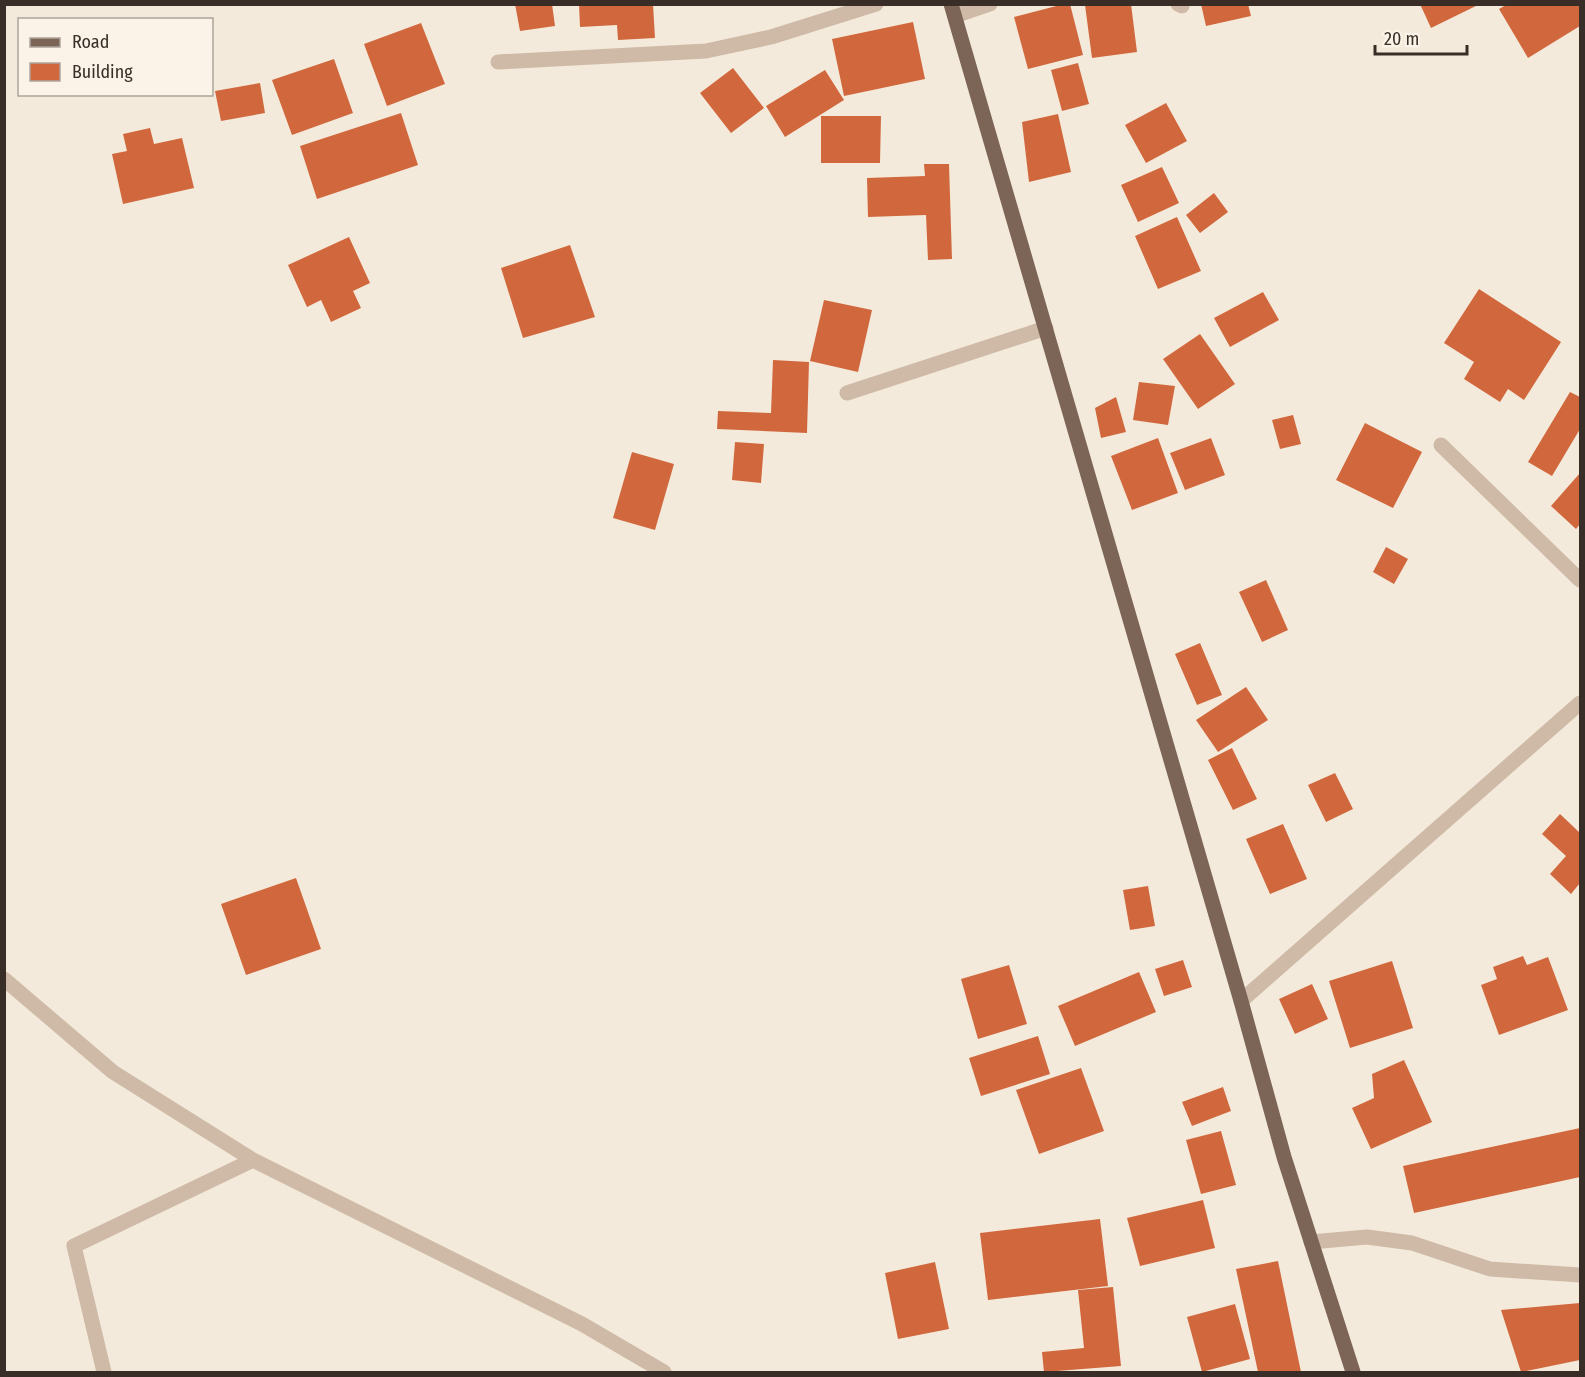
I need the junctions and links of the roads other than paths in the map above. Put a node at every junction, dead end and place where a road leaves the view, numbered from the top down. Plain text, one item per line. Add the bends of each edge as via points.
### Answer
1 (876, 4) edge
2 (990, 4) edge
3 (953, 10) edge
4 (498, 62) dead end
5 (1046, 328) junction
6 (847, 393) dead end
7 (1441, 445) dead end
8 (1581, 580) edge
9 (1581, 703) edge
10 (4, 979) edge
11 (1241, 1001) junction
12 (252, 1160) junction
13 (1311, 1242) junction
14 (1581, 1275) edge
15 (104, 1372) edge
16 (664, 1372) edge
17 (1353, 1372) edge

1 - 4 street via 771,37 706,51
2 - 3 street
3 - 5 main road
5 - 6 street
5 - 11 main road
7 - 8 street
9 - 11 street
10 - 12 street via 113,1072
11 - 13 main road
12 - 15 street via 74,1246
12 - 16 street via 582,1324
13 - 14 street via 1367,1237 1412,1243 1490,1269
13 - 17 main road

